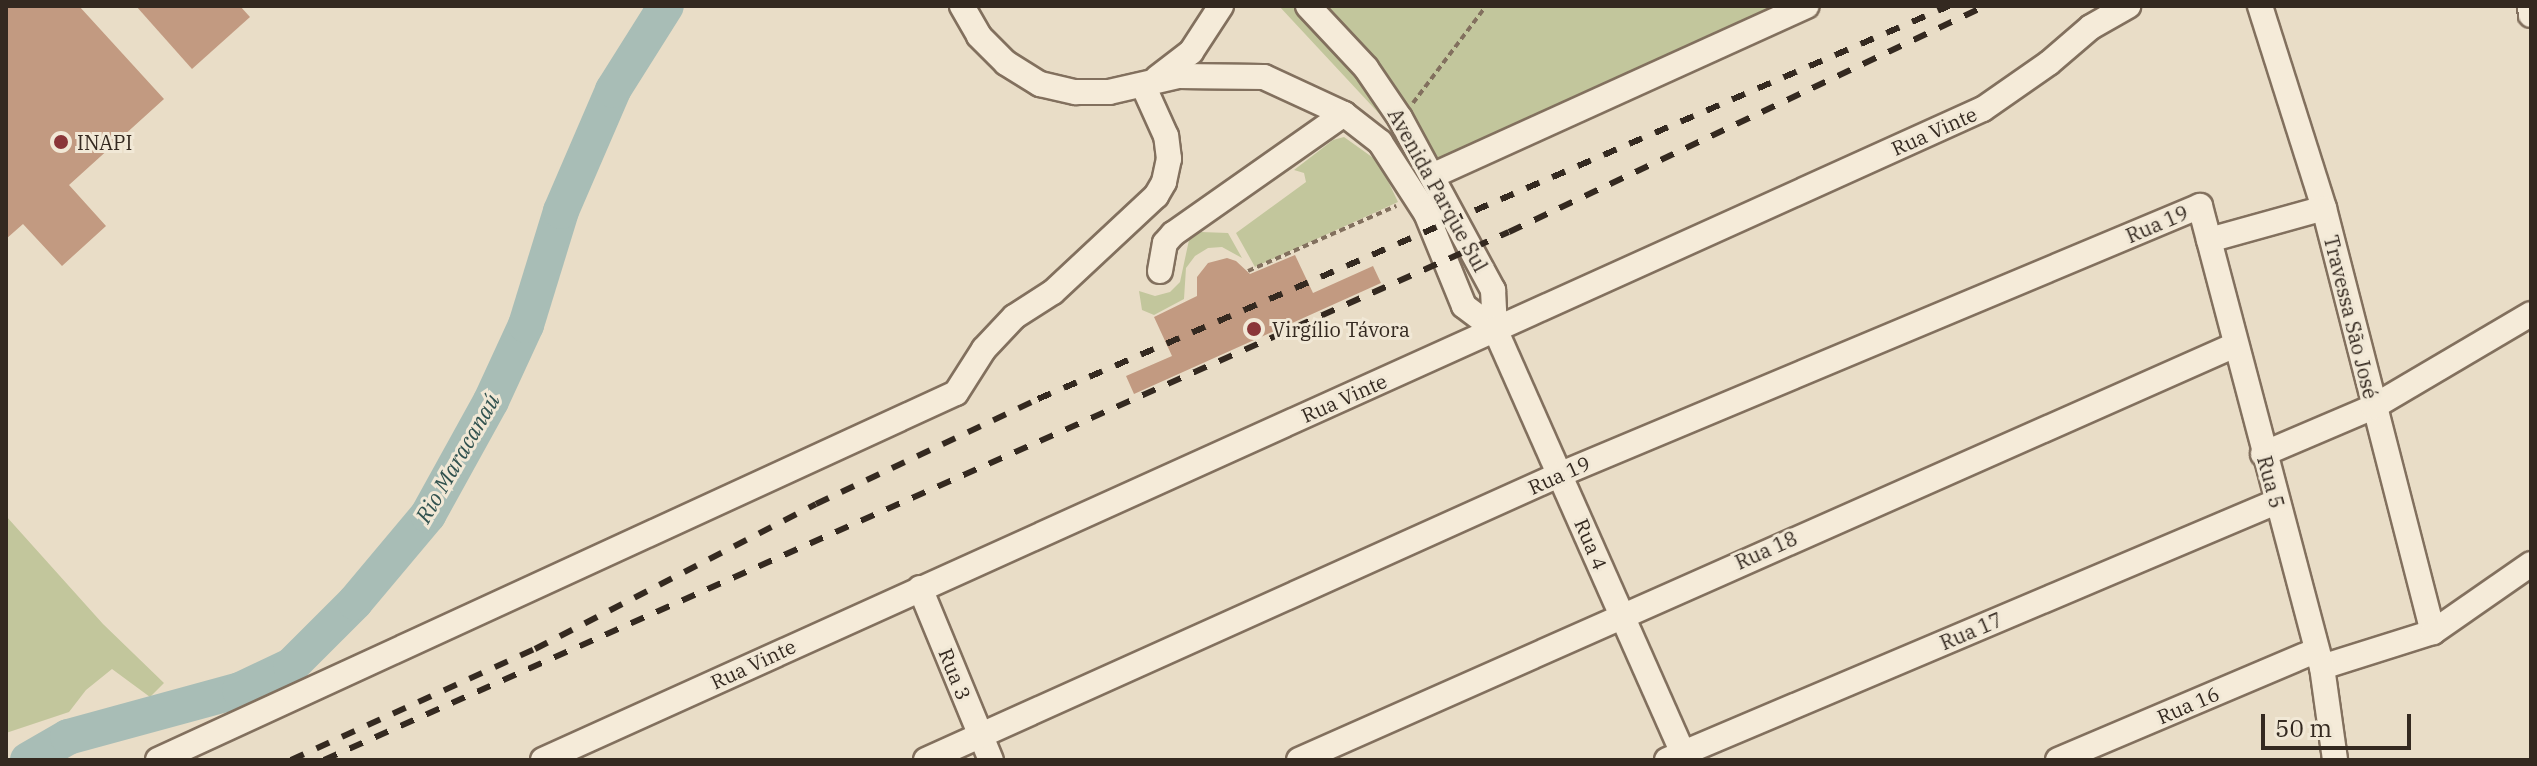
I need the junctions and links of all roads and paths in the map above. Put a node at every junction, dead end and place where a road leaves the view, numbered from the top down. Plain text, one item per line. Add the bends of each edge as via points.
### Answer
1 (962, 6) edge
2 (1221, 6) edge
3 (1308, 6) edge
4 (1486, 6) edge
5 (1807, 6) edge
6 (2128, 6) edge
7 (2260, 6) edge
8 (2530, 6) edge
9 (2531, 15) edge
10 (1146, 85) junction
11 (1344, 114) junction
12 (1400, 118) junction
13 (1434, 175) junction
14 (2200, 206) joint
15 (2324, 208) junction
16 (1387, 211) dead end
17 (2209, 240) junction
18 (1160, 271) dead end
19 (1248, 271) dead end
20 (2531, 314) edge
21 (1495, 329) junction
22 (2235, 345) junction
23 (2373, 407) junction
24 (2263, 454) junction
25 (1561, 474) junction
26 (2276, 502) junction
27 (2531, 564) edge
28 (920, 588) junction
29 (1621, 614) junction
30 (2433, 632) junction
31 (2320, 658) junction
32 (980, 736) junction
33 (1678, 758) edge
34 (158, 760) edge
35 (543, 760) edge
36 (926, 760) edge
37 (991, 760) edge
38 (1299, 760) edge
39 (2058, 760) edge
40 (2335, 760) edge

1 - 10 street, Avenida Parque Sul via 979,36 1006,63 1040,84 1076,92
2 - 10 street via 1191,52
3 - 12 street, Avenida Parque Sul via 1366,68
4 - 12 path
5 - 13 street
6 - 21 street, Rua Vinte via 2091,27 1983,109
7 - 15 street, Travessa São José
8 - 9 street
10 - 11 street, Avenida Parque Sul via 1208,74 1264,77
10 - 34 street via 1166,136 1169,159 1160,189 1053,292 1014,317 984,349 956,393
11 - 18 street via 1173,234 1165,243
11 - 21 street, Avenida Parque Sul via 1380,142 1426,213 1464,306
12 - 13 street, Avenida Parque Sul
13 - 21 street, Avenida Parque Sul via 1493,290
14 - 17 street, Rua 5
14 - 25 street, Rua 19
15 - 17 street
15 - 23 street, Travessa São José
16 - 19 path
17 - 22 street, Rua 5
20 - 23 street
21 - 25 street, Rua 4
21 - 28 street, Rua Vinte
22 - 24 street, Rua 5
22 - 29 street, Rua 18
23 - 24 street
23 - 30 street, Travessa São José
24 - 26 street, Rua 5
25 - 29 street, Rua 4
25 - 32 street, Rua 19
26 - 31 street, Rua 5
26 - 33 street, Rua 17
27 - 30 street, Rua 16
28 - 32 street, Rua 3
28 - 35 street, Rua Vinte
29 - 33 street, Rua 4
29 - 38 street, Rua 18
30 - 31 street, Rua 16
31 - 39 street, Rua 16
31 - 40 street, Rua 5
32 - 36 street, Rua 19
32 - 37 street, Rua 3

